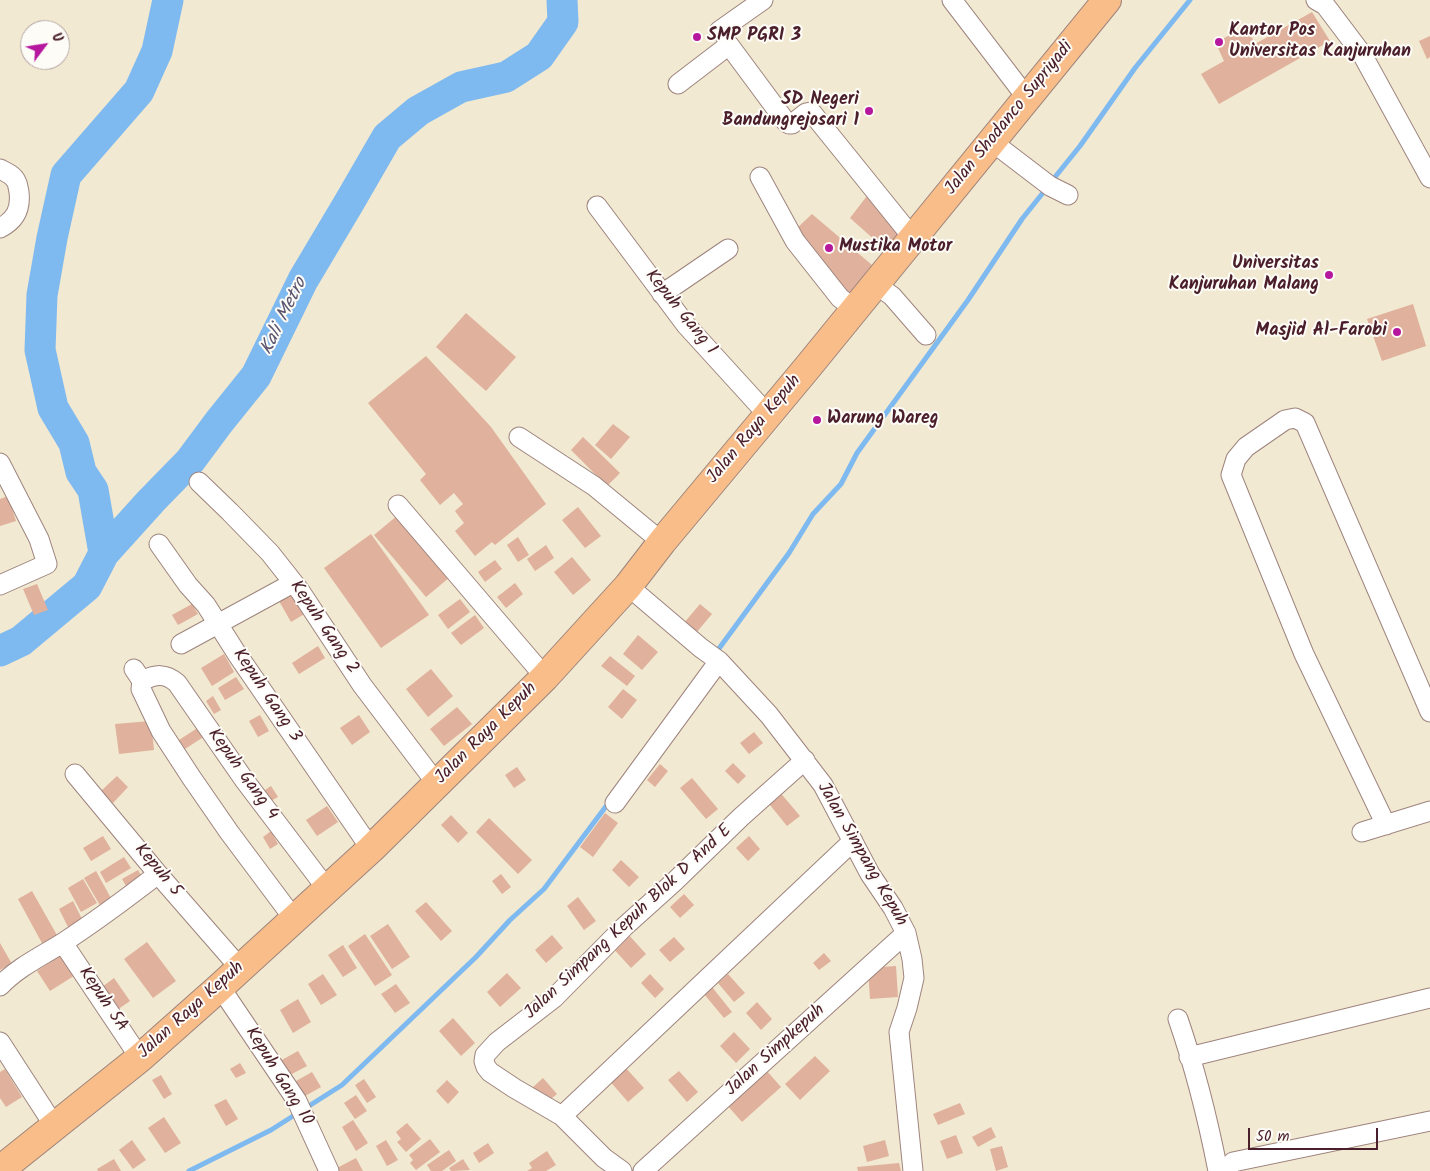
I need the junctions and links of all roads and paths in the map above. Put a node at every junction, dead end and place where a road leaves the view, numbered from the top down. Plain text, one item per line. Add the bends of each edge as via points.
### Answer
1 (763, 0) edge
2 (952, 0) edge
3 (1107, 0) edge
4 (1326, 2) edge
5 (722, 35) junction
6 (678, 84) dead end
7 (1027, 98) junction
8 (992, 141) junction
9 (1422, 144) edge
10 (0, 169) edge
11 (760, 177) dead end
12 (1430, 178) edge
13 (1068, 195) dead end
14 (597, 206) dead end
15 (0, 228) edge
16 (913, 238) junction
17 (728, 249) dead end
18 (875, 284) junction
19 (662, 294) junction
20 (855, 310) junction
21 (926, 335) dead end
22 (768, 416) junction
23 (519, 437) dead end
24 (0, 463) edge
25 (199, 482) dead end
26 (398, 505) dead end
27 (662, 542) junction
28 (160, 544) dead end
29 (293, 583) junction
30 (0, 585) edge
31 (628, 586) junction
32 (218, 624) junction
33 (181, 644) dead end
34 (718, 661) junction
35 (546, 677) junction
36 (1430, 712) edge
37 (805, 760) junction
38 (75, 774) dead end
39 (437, 784) junction
40 (615, 803) dead end
41 (1430, 811) edge
42 (1386, 825) junction
43 (1362, 832) dead end
44 (854, 841) junction
45 (371, 849) junction
46 (158, 874) junction
47 (327, 889) junction
48 (294, 920) junction
49 (906, 933) junction
50 (63, 942) junction
51 (240, 968) junction
52 (0, 986) edge
53 (220, 987) junction
54 (1430, 998) edge
55 (1178, 1019) dead end
56 (0, 1042) edge
57 (1189, 1057) junction
58 (140, 1058) junction
59 (562, 1116) junction
60 (1430, 1121) edge
61 (55, 1127) junction
62 (0, 1170) edge
63 (644, 1170) edge
64 (329, 1171) edge
65 (622, 1171) edge
66 (913, 1171) edge
67 (1218, 1171) edge
68 (1227, 1171) edge

1 - 5 street
2 - 7 street
3 - 7 main road, Jalan Shodanco Supriyadi
4 - 9 street
5 - 6 street
5 - 16 street via 786,122 792,124 811,112
7 - 8 main road, Jalan Shodanco Supriyadi
8 - 13 street via 1050,186
8 - 16 main road, Jalan Shodanco Supriyadi
9 - 12 street
10 - 15 street via 17,182 20,205 13,218
11 - 20 street via 796,241 840,298
14 - 19 street, Kepuh Gang 1
16 - 18 main road, Jalan Raya Kepuh
17 - 19 street
18 - 20 main road, Jalan Raya Kepuh
18 - 21 street via 892,296
19 - 22 street, Kepuh Gang 1
20 - 22 main road, Jalan Raya Kepuh
22 - 27 main road, Jalan Raya Kepuh
23 - 27 street via 594,486
24 - 30 street via 39,539 47,564
25 - 29 street, Kepuh Gang 2 via 270,554
26 - 35 street
27 - 31 main road, Jalan Raya Kepuh
28 - 32 street, Kepuh Gang 3
29 - 32 street
29 - 39 street, Kepuh Gang 2 via 362,685
31 - 34 street, Jalan Simpang Kepuh
31 - 35 main road, Jalan Raya Kepuh
32 - 33 street
32 - 45 street, Kepuh Gang 3
34 - 37 street, Jalan Simpang Kepuh via 769,715
34 - 40 street
35 - 39 main road, Jalan Raya Kepuh
36 - 42 street via 1305,423 1295,418 1285,420 1246,447 1236,459 1231,475 1304,654
37 - 44 street, Jalan Simpang Kepuh
37 - 59 street, Jalan Simpang Kepuh Blok D And E via 624,927 554,998 497,1042 485,1056 490,1072
38 - 46 street, Kepuh 5
39 - 45 main road, Jalan Raya Kepuh
41 - 42 street
42 - 43 street
44 - 49 street, Jalan Simpang Kepuh
44 - 59 street
45 - 47 main road, Jalan Raya Kepuh
46 - 50 street
46 - 51 street, Kepuh 5
47 - 48 main road, Jalan Raya Kepuh
47 - 48 street, Kepuh Gang 4 via 239,774 177,683 169,676 142,676 141,690 181,762
48 - 51 main road, Jalan Raya Kepuh
49 - 63 street, Jalan Simpkepuh
49 - 66 street, Jalan Simpang Kepuh via 914,978 899,1032
50 - 52 street
50 - 58 street, Kepuh 5A
51 - 53 main road, Jalan Raya Kepuh
53 - 58 main road, Jalan Raya Kepuh
53 - 64 street, Kepuh Gang 10 via 297,1101
54 - 57 street
55 - 57 street
56 - 61 street
57 - 67 street
58 - 61 main road, Jalan Raya Kepuh
59 - 65 street via 604,1158
60 - 68 street via 1233,1162
61 - 62 main road, Jalan Raya Kepuh

